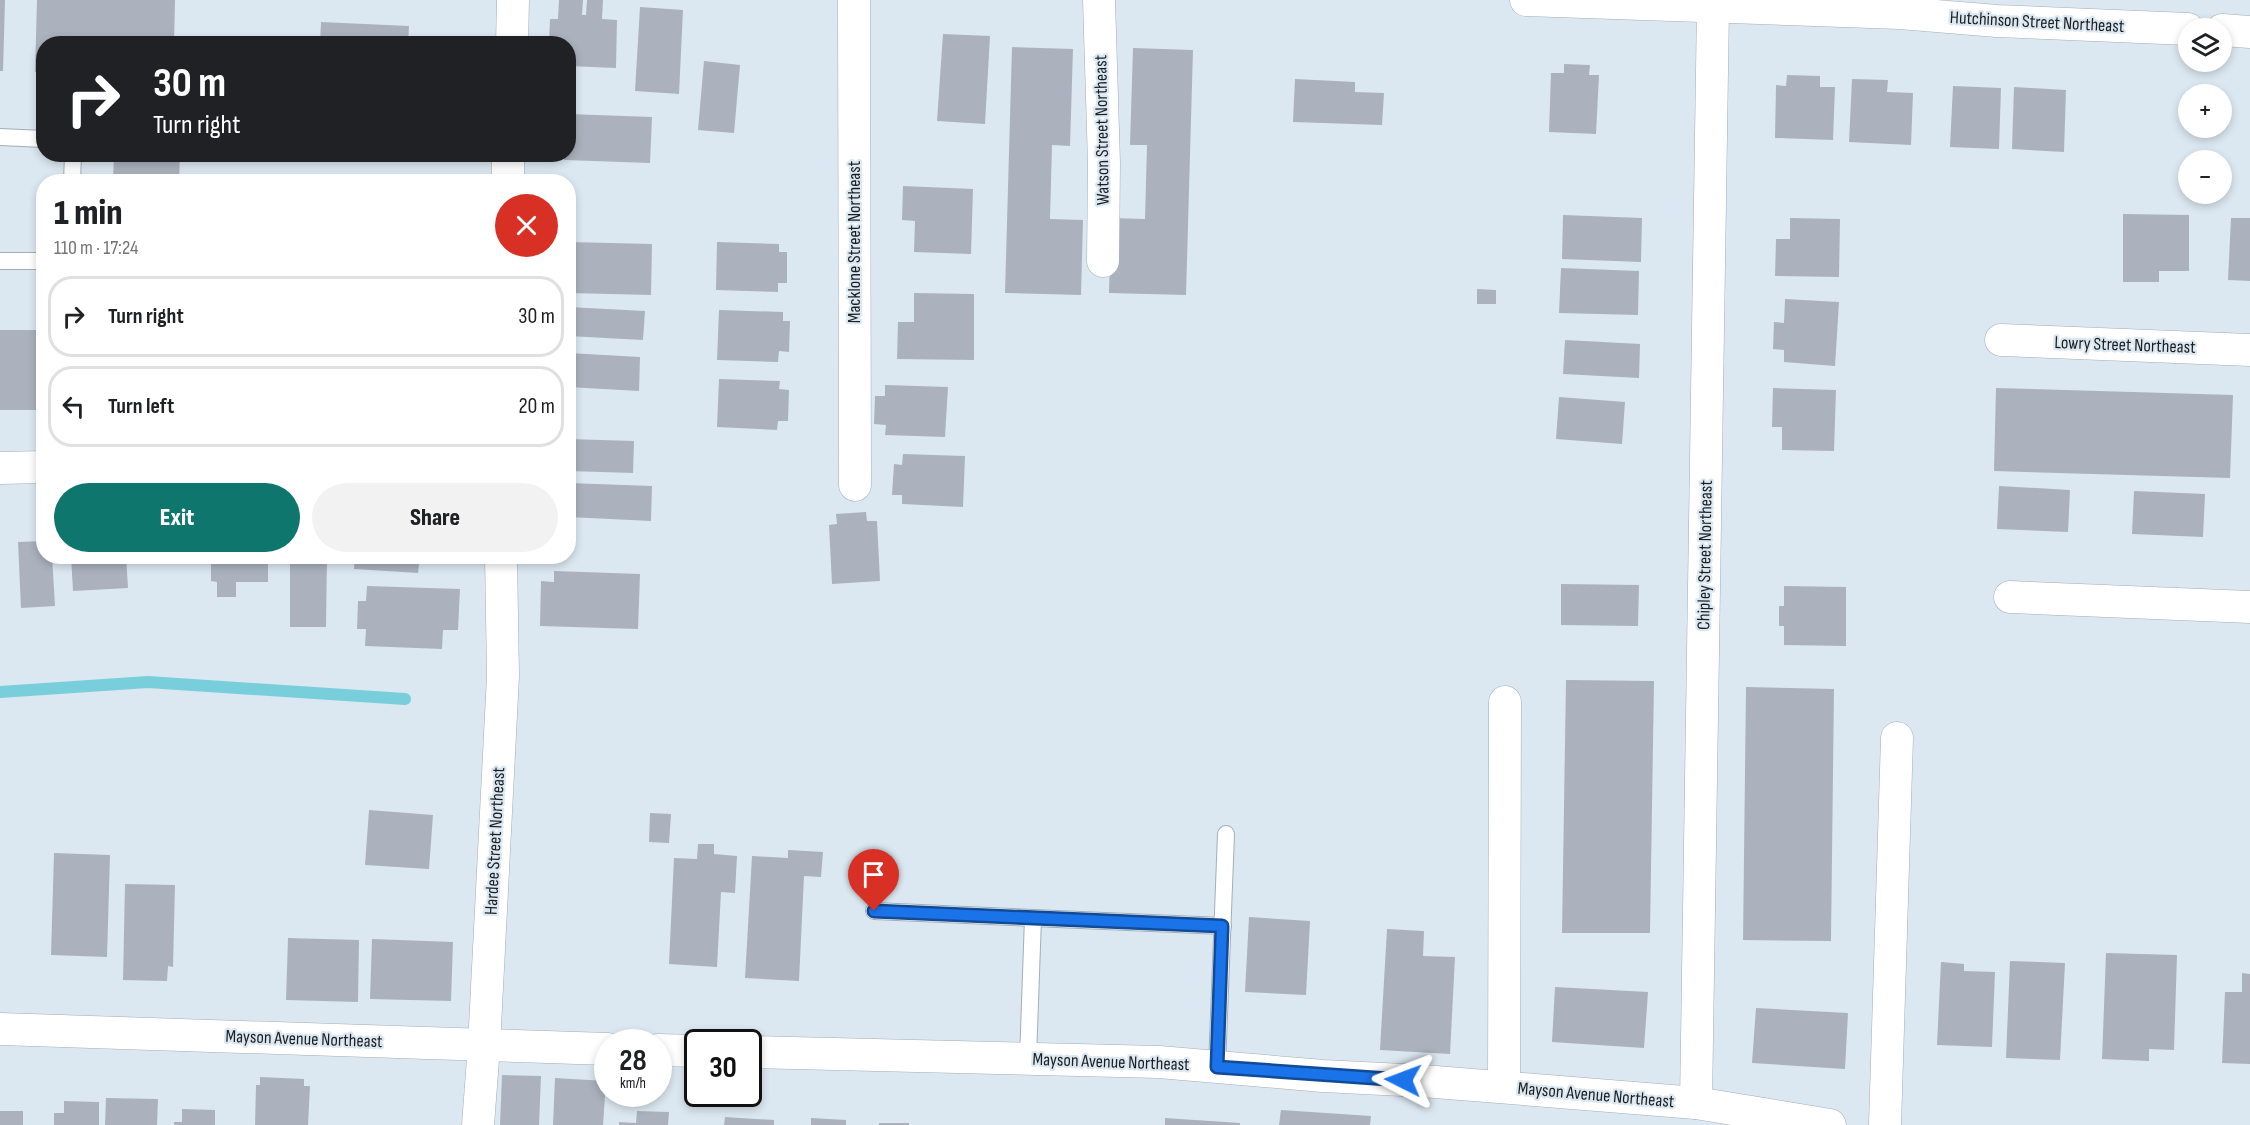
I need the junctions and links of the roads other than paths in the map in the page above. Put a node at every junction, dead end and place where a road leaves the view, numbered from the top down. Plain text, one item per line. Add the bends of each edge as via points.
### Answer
1 (513, 0) edge
2 (854, 0) edge
3 (1098, 0) edge
4 (1526, 0) edge
5 (1713, 7) junction
6 (1997, 11) edge
7 (2178, 28) edge
8 (2232, 31) edge
9 (2250, 32) edge
10 (512, 36) edge
11 (0, 137) edge
12 (36, 139) edge
13 (0, 261) edge
14 (36, 261) edge
15 (1103, 261) dead end
16 (2001, 339) dead end
17 (2250, 350) edge
18 (36, 467) edge
19 (0, 468) edge
20 (855, 485) dead end
21 (501, 564) edge
22 (2010, 597) dead end
23 (2250, 607) edge
24 (1505, 702) dead end
25 (1897, 738) dead end
26 (1226, 834) dead end
27 (874, 911) dead end
28 (1033, 918) junction
29 (1222, 926) junction
30 (0, 1029) edge
31 (484, 1046) junction
32 (594, 1049) edge
33 (762, 1052) edge
34 (1028, 1059) junction
35 (1217, 1067) junction
36 (1504, 1087) junction
37 (1696, 1103) junction
38 (478, 1125) edge
39 (1830, 1125) edge
40 (1885, 1125) edge

1 - 10 street
2 - 20 street, Macklone Street Northeast
3 - 15 street, Watson Street Northeast
4 - 5 street, Hutchinson Street Northeast
5 - 6 street, Hutchinson Street Northeast via 1900,13
5 - 37 street, Chipley Street Northeast
6 - 7 street, Hutchinson Street Northeast
8 - 9 street
11 - 12 lane
13 - 14 lane
16 - 17 street, Lowry Street Northeast
18 - 19 street
21 - 31 street, Hardee Street Northeast via 503,676
22 - 23 street
24 - 36 street
25 - 40 street
26 - 29 lane
27 - 28 lane
28 - 29 lane
28 - 34 lane
29 - 35 lane
30 - 31 street, Mayson Avenue Northeast
31 - 32 street, Mayson Avenue Northeast
31 - 38 street, Hardee Street Northeast
33 - 34 street, Mayson Avenue Northeast
34 - 35 street, Mayson Avenue Northeast
35 - 36 street, Mayson Avenue Northeast
36 - 37 street, Mayson Avenue Northeast
37 - 39 street, Mayson Avenue Northeast

